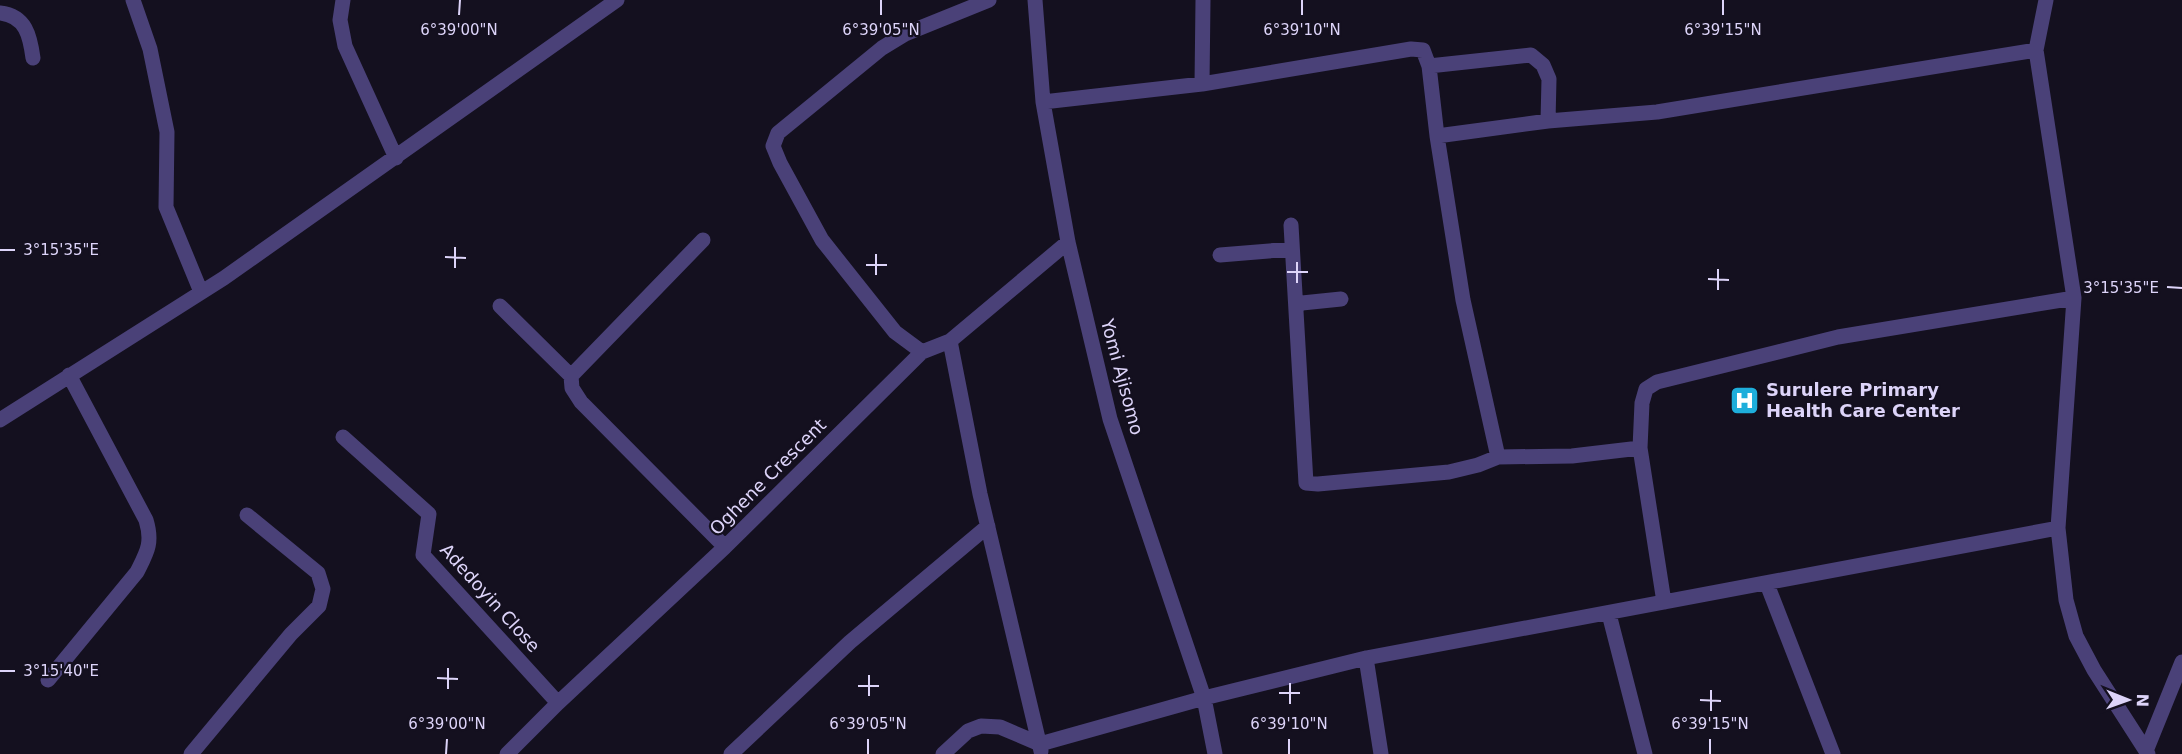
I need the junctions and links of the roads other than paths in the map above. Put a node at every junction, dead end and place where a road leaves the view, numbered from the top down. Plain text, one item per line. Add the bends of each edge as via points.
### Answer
1 (133, 0) edge
2 (343, 0) edge
3 (617, 0) edge
4 (989, 0) edge
5 (1035, 0) edge
6 (1203, 0) edge
7 (2046, 0) edge
8 (0, 14) edge
9 (2036, 50) junction
10 (33, 58) dead end
11 (1429, 66) junction
12 (1202, 84) junction
13 (1043, 102) junction
14 (1548, 121) junction
15 (1437, 136) junction
16 (396, 158) junction
17 (1290, 225) dead end
18 (703, 240) dead end
19 (1068, 242) junction
20 (1292, 249) junction
21 (1220, 255) dead end
22 (201, 292) junction
23 (2074, 298) junction
24 (1341, 299) dead end
25 (500, 306) dead end
26 (1297, 306) junction
27 (950, 341) junction
28 (922, 352) junction
29 (69, 375) junction
30 (571, 376) junction
31 (0, 420) edge
32 (344, 436) dead end
33 (1640, 448) junction
34 (1498, 457) junction
35 (247, 515) dead end
36 (988, 526) junction
37 (2058, 528) junction
38 (725, 547) junction
39 (1767, 584) junction
40 (1665, 602) junction
41 (1609, 614) junction
42 (1366, 658) junction
43 (2182, 662) edge
44 (48, 680) dead end
45 (1204, 698) junction
46 (558, 702) junction
47 (1041, 749) edge
48 (2147, 753) edge
49 (191, 754) edge
50 (507, 754) edge
51 (730, 754) edge
52 (943, 754) edge
53 (1215, 754) edge
54 (1381, 754) edge
55 (1645, 754) edge
56 (1833, 754) edge

1 - 22 street via 150,49 166,132 166,207
2 - 16 street via 340,20 345,46
3 - 16 street
4 - 28 street via 905,34 882,48 778,133 773,146 822,240 895,332
5 - 13 street, Yomi Ajisomo
6 - 12 street
7 - 9 street
8 - 10 street via 17,17 24,26
9 - 14 street via 1657,112
9 - 23 street
11 - 12 street via 1423,50 1411,49
11 - 14 street via 1531,56 1543,65 1549,80
11 - 15 street
12 - 13 street
13 - 19 street, Yomi Ajisomo
14 - 15 street
15 - 34 street via 1463,300
16 - 22 street
17 - 20 street
18 - 30 street
19 - 27 street, Oghene Crescent
19 - 45 street, Yomi Ajisomo via 1110,419
20 - 21 street
20 - 26 street
22 - 29 street
23 - 33 street via 1838,337 1657,382 1646,389 1642,403
23 - 37 street
24 - 26 street
25 - 30 street
26 - 34 street via 1306,483 1449,472
27 - 28 street, Oghene Crescent
27 - 36 street
28 - 38 street, Oghene Crescent
29 - 31 street
29 - 44 street via 151,536 137,572
30 - 38 street via 572,388 581,402
32 - 46 street, Adedoyin Close via 429,514 423,555
33 - 34 street via 1572,456
33 - 40 street
35 - 49 street via 318,573 323,589 319,606
36 - 47 street
36 - 51 street via 850,642
37 - 39 street
37 - 48 street via 2066,600 2076,636
38 - 46 street, Oghene Crescent
39 - 40 street
39 - 56 street
40 - 41 street
41 - 42 street
41 - 55 street
42 - 45 street
42 - 54 street
43 - 48 street
45 - 47 street
45 - 53 street, Yomi Ajisomo
46 - 50 street, Oghene Crescent
47 - 52 street via 1000,727 981,726 968,731

